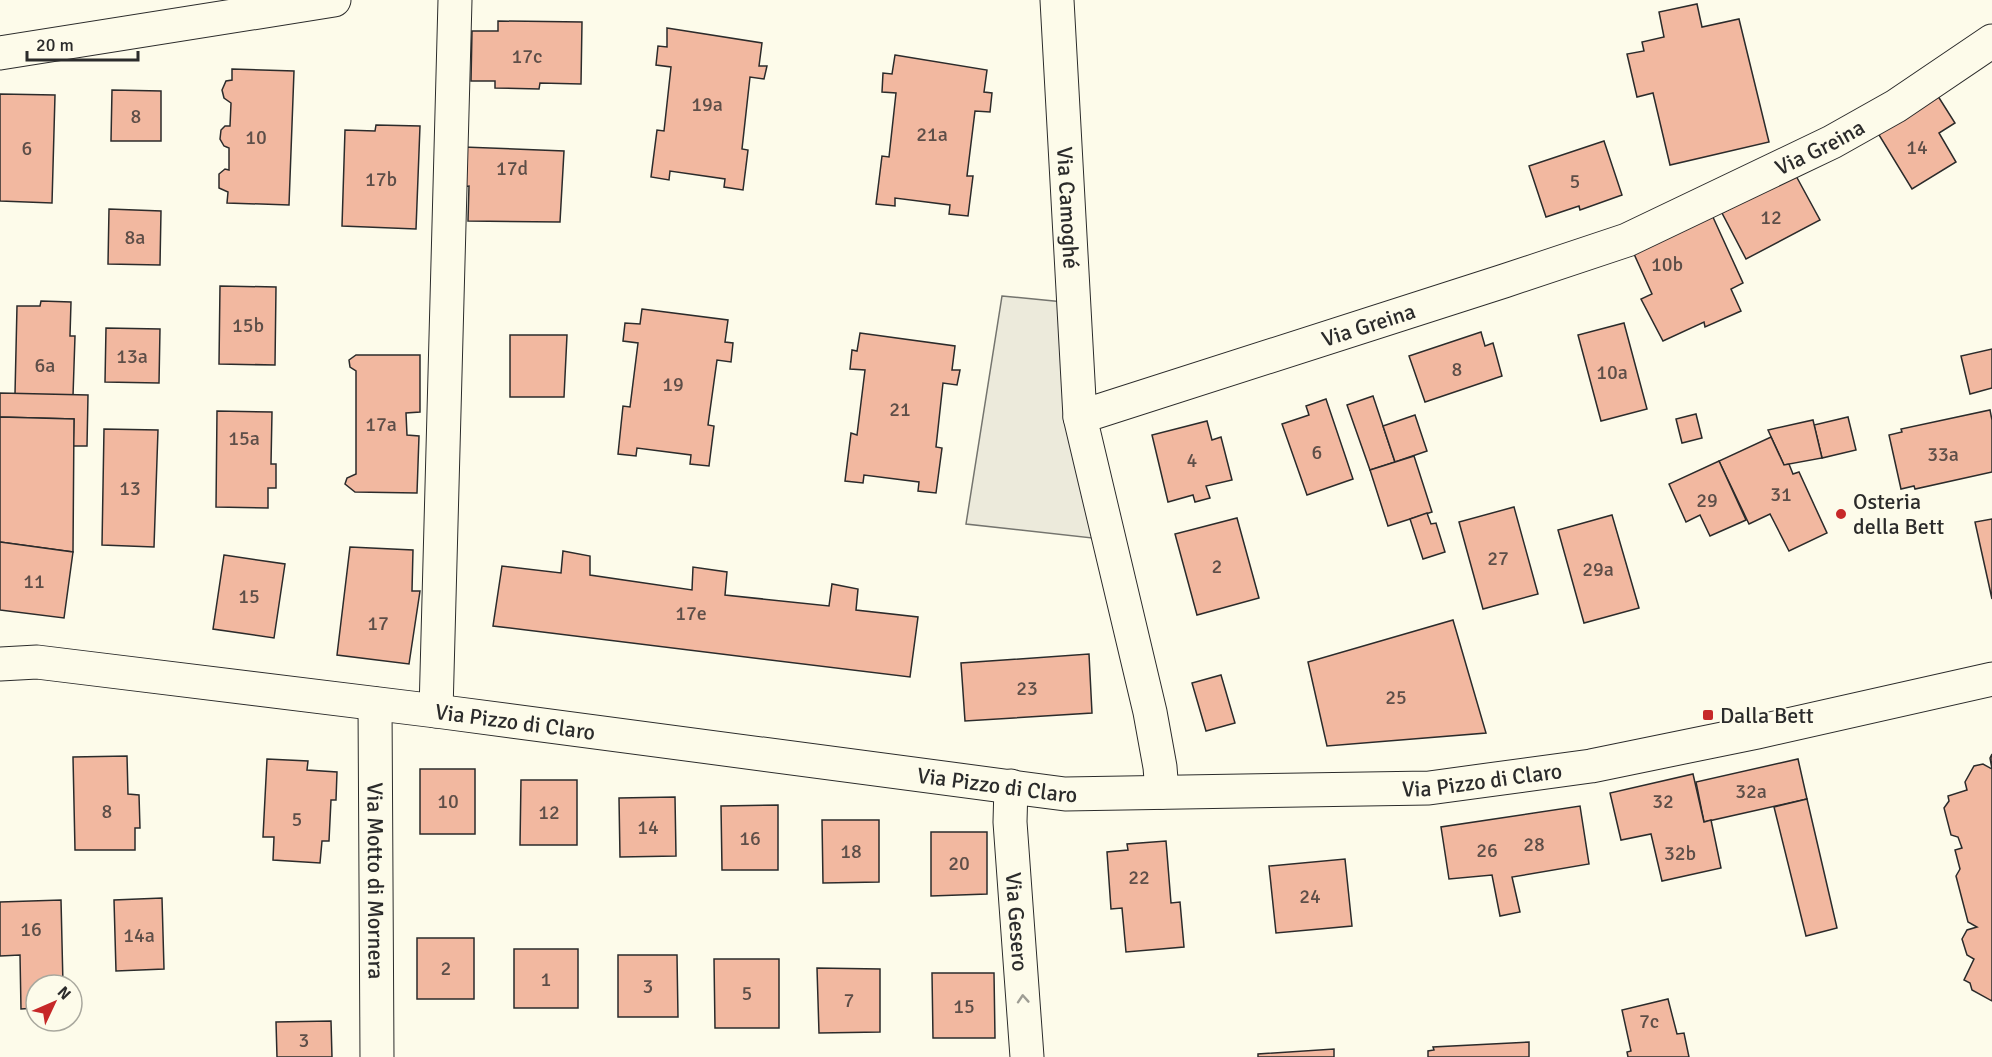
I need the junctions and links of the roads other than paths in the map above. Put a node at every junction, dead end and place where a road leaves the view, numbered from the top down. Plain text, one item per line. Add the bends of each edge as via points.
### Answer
1 (334, 0) edge
2 (455, 0) edge
3 (1057, 0) edge
4 (1992, 41) edge
5 (0, 53) edge
6 (1080, 417) junction
7 (0, 664) edge
8 (1992, 679) edge
9 (375, 704) junction
10 (436, 711) junction
11 (1011, 786) junction
12 (1162, 792) junction
13 (377, 1057) edge
14 (1027, 1057) edge

1 - 5 street
2 - 10 street
3 - 6 street, Via Camoghé
4 - 6 street, Via Greina via 1896,106 1832,142 1627,240
6 - 12 street via 1150,712
7 - 9 street, Via Pizzo di Claro via 37,662
8 - 12 street, Via Pizzo di Claro via 1757,732 1568,769 1429,788
9 - 10 street, Via Pizzo di Claro
9 - 13 street, Via Motto di Mornera
10 - 11 street, Via Pizzo di Claro
11 - 12 street, Via Pizzo di Claro via 1065,794
14 -> 11 street, Via Gesero via 1010,822

